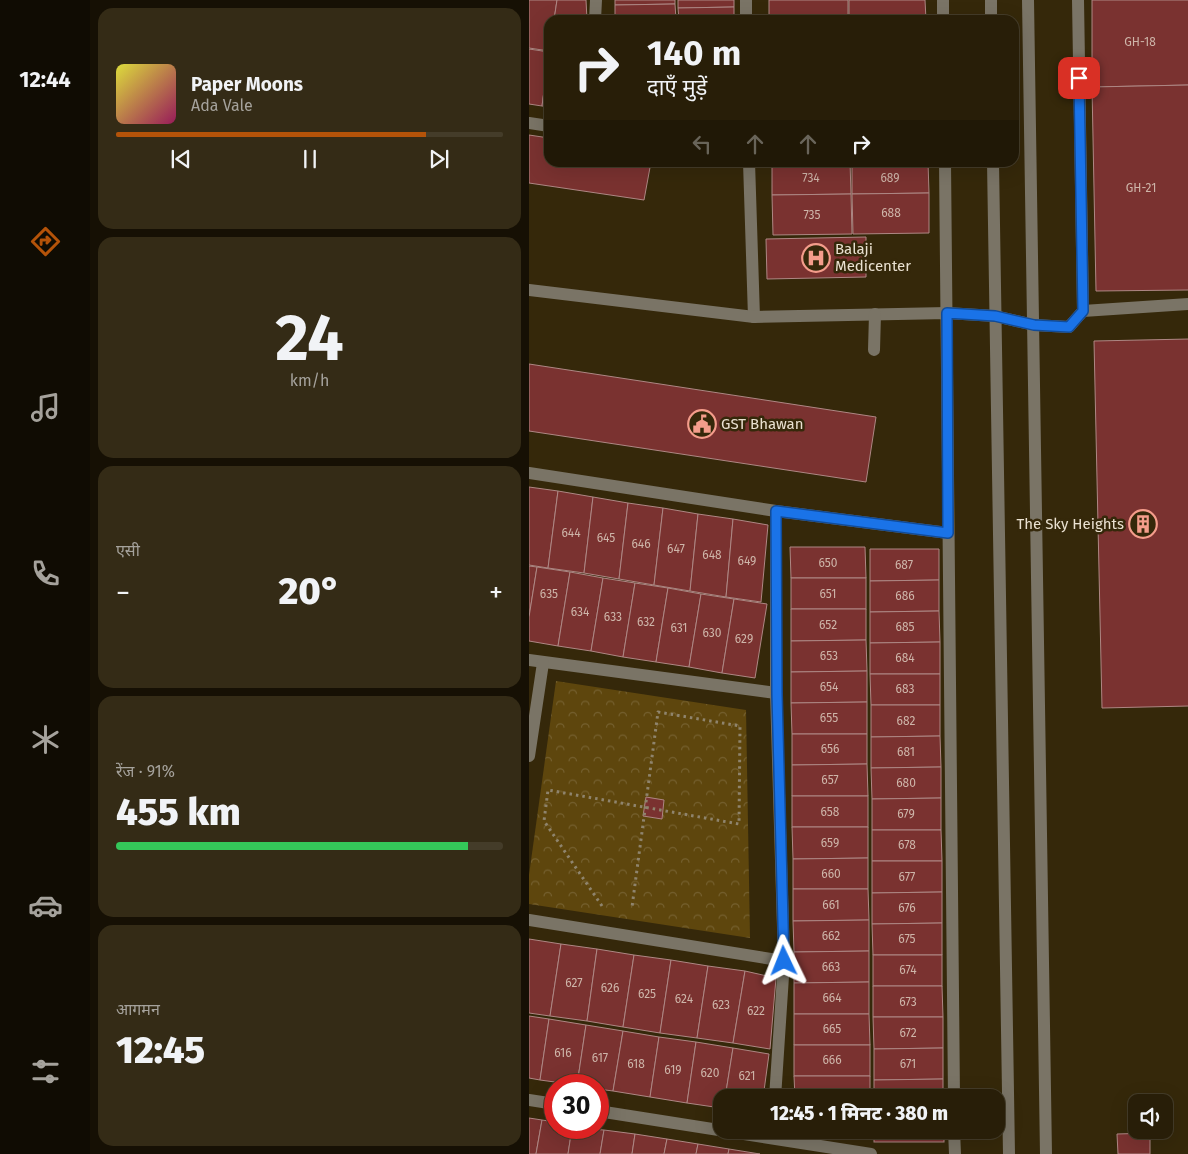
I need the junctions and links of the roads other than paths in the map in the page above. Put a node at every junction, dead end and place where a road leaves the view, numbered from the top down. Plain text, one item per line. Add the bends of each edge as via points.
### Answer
1 (596, 0) edge
2 (746, 0) edge
3 (943, 0) edge
4 (991, 0) edge
5 (1028, 0) edge
6 (1078, 0) edge
7 (595, 15) edge
8 (746, 15) edge
9 (943, 15) edge
10 (991, 15) edge
11 (529, 123) edge
12 (544, 125) edge
13 (749, 167) edge
14 (945, 167) edge
15 (993, 167) edge
16 (529, 290) edge
17 (1188, 304) edge
18 (1083, 311) junction
19 (947, 313) junction
20 (875, 314) junction
21 (995, 316) junction
22 (753, 318) junction
23 (1034, 325) junction
24 (874, 350) dead end
25 (529, 473) edge
26 (776, 511) junction
27 (948, 533) junction
28 (529, 660) edge
29 (543, 663) junction
30 (777, 694) junction
31 (529, 756) edge
32 (529, 920) edge
33 (784, 961) junction
34 (776, 1089) edge
35 (954, 1089) edge
36 (529, 1100) edge
37 (544, 1102) edge
38 (609, 1112) edge
39 (713, 1126) edge
40 (798, 1139) edge
41 (954, 1139) edge
42 (871, 1154) edge
43 (955, 1154) edge
44 (1009, 1154) edge
45 (1046, 1154) edge

1 - 7 street
2 - 8 street
3 - 9 street
4 - 10 street
5 - 23 street
6 - 18 street
11 - 12 street
13 - 22 street
14 - 19 street
15 - 21 street
16 - 22 street
17 - 18 street
18 - 23 street via 1069,327
19 - 20 street
19 - 21 street
19 - 27 street
20 - 22 street
20 - 24 street
21 - 23 street
21 - 44 street
23 - 45 street
25 - 26 street
26 - 27 street
26 - 30 street
27 - 35 street
28 - 29 street
29 - 30 street
29 - 31 street
30 - 33 street
32 - 33 street
33 - 34 street
36 - 37 street
38 - 39 street
40 - 42 street
41 - 43 street

